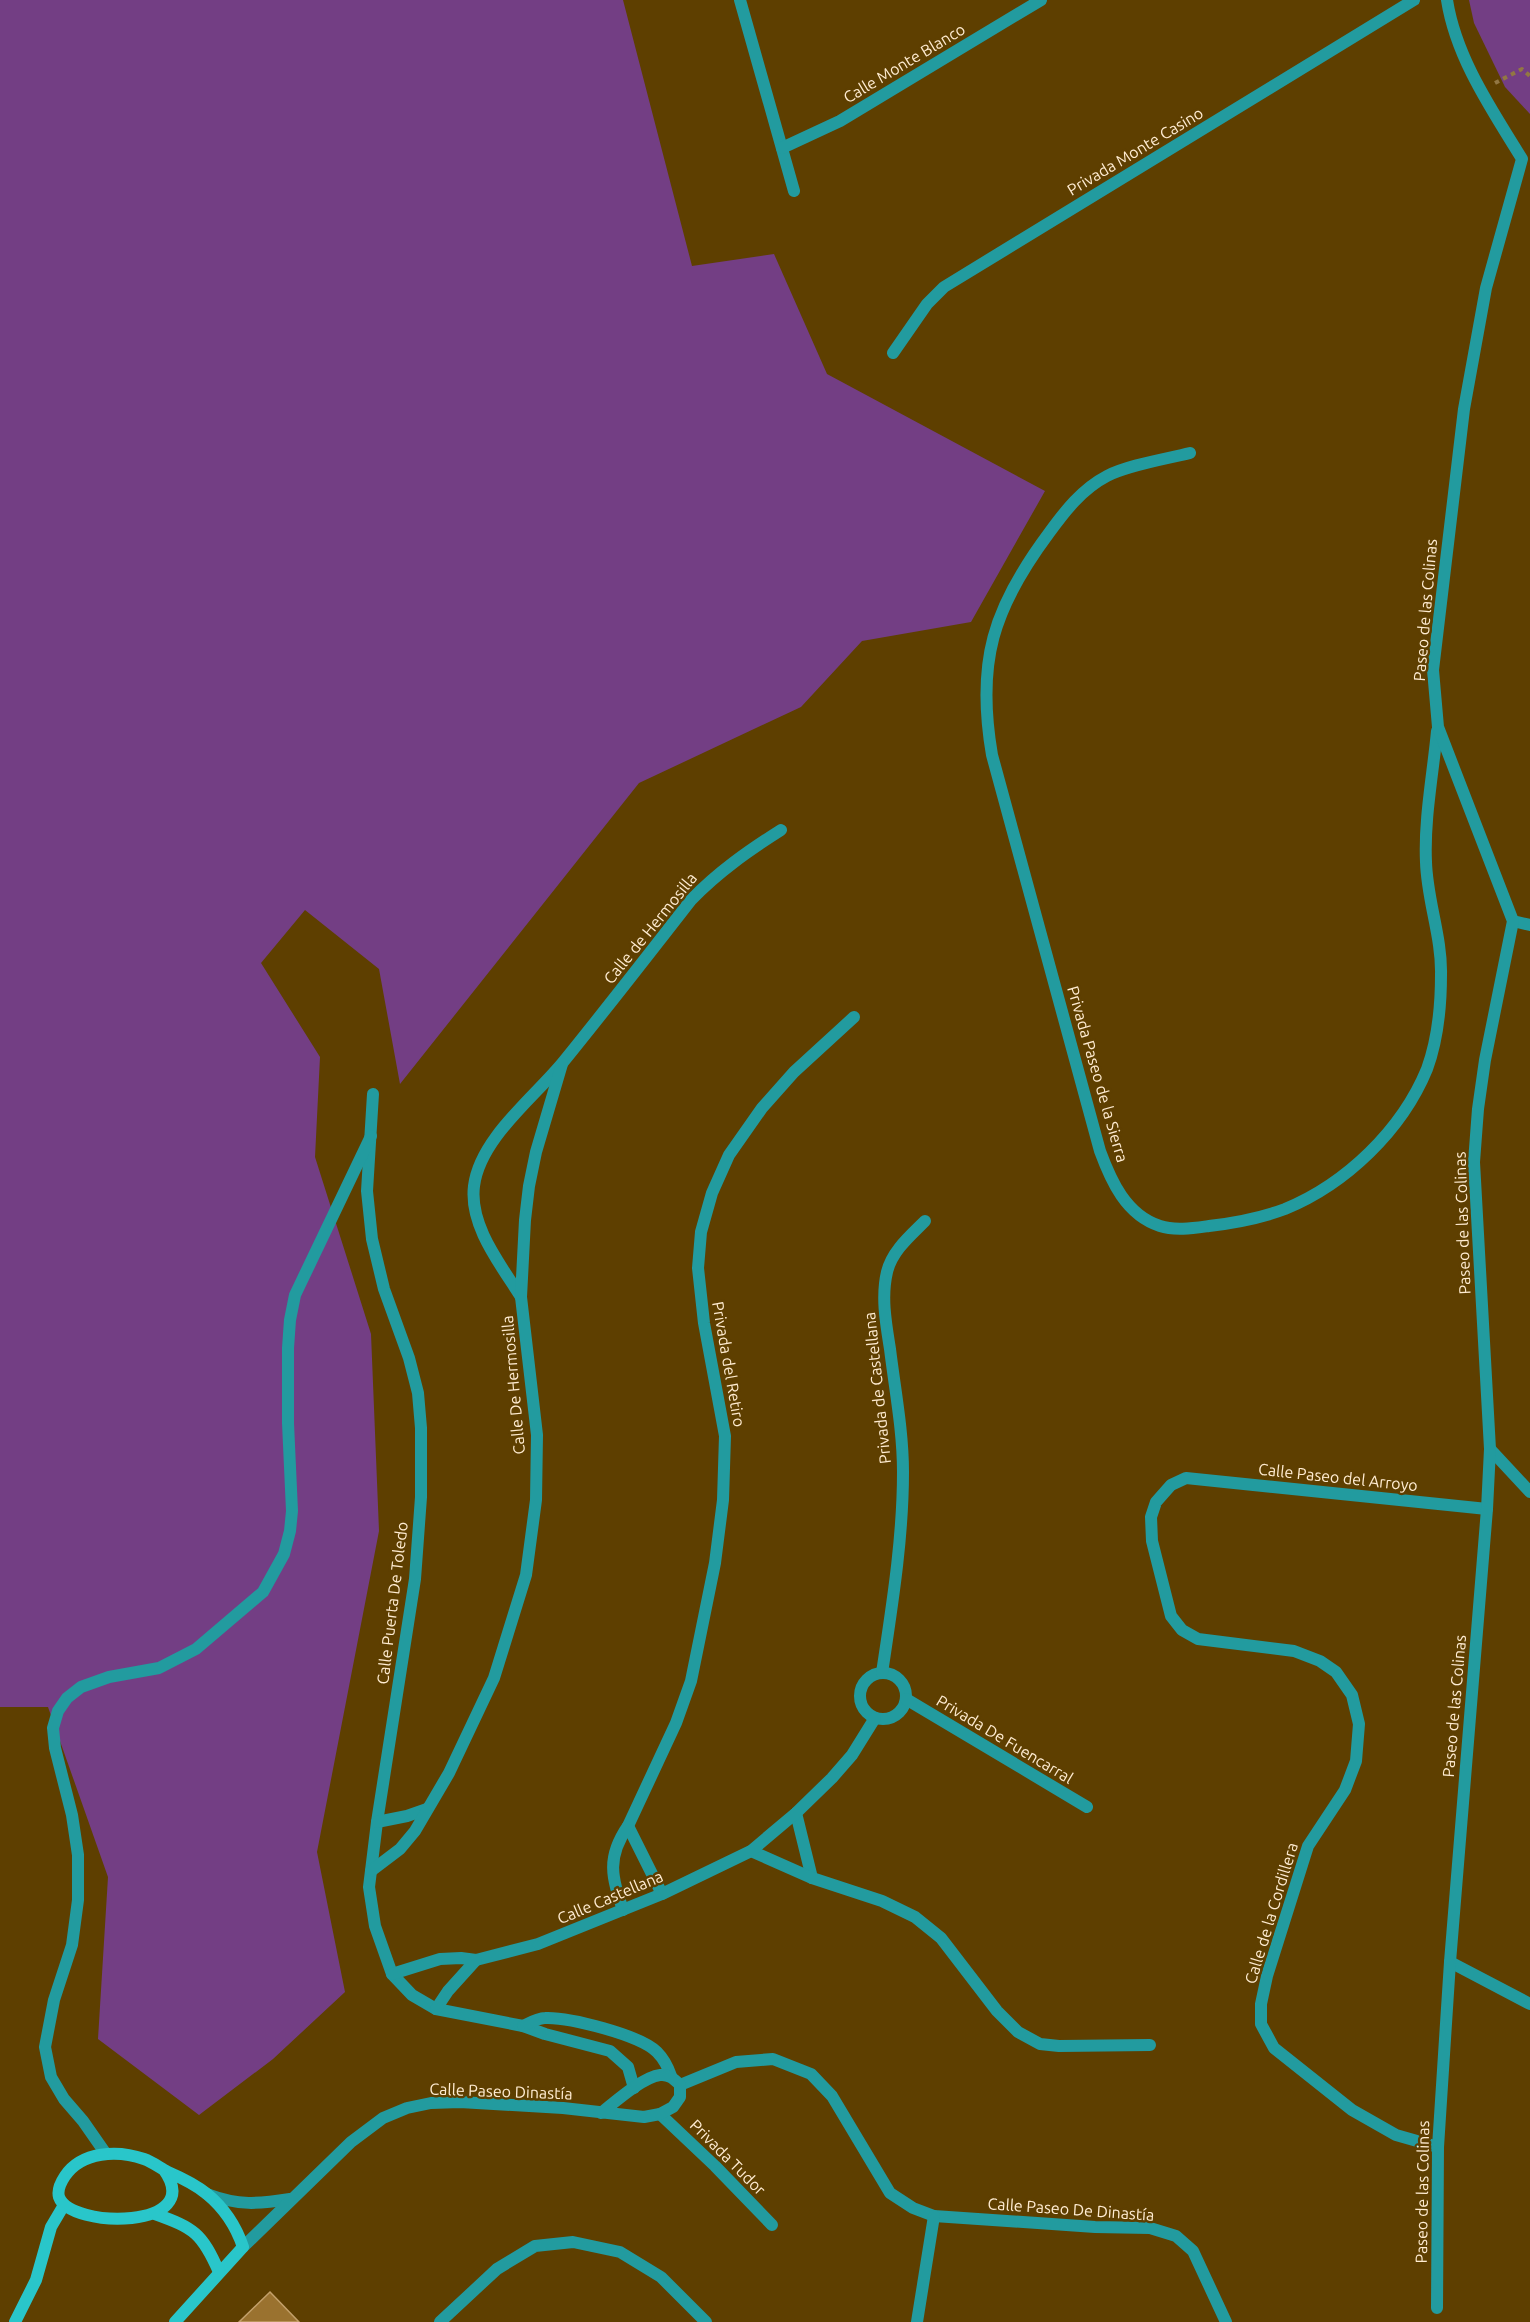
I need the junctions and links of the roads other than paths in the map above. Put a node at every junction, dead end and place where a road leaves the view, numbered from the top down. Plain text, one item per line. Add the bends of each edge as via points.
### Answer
1 (740, 0) edge
2 (1041, 0) edge
3 (1414, 0) edge
4 (1447, 0) edge
5 (782, 148) junction
6 (1526, 161) edge
7 (794, 191) dead end
8 (893, 353) dead end
9 (1190, 453) dead end
10 (1438, 727) junction
11 (781, 830) dead end
12 (1513, 921) junction
13 (1530, 925) edge
14 (854, 1017) dead end
15 (562, 1064) junction
16 (373, 1094) dead end
17 (370, 1136) junction
18 (925, 1221) dead end
19 (521, 1297) junction
20 (1490, 1449) junction
21 (1186, 1478) joint
22 (1530, 1492) edge
23 (1487, 1509) junction
24 (882, 1672) junction
25 (906, 1699) junction
26 (875, 1718) junction
27 (1087, 1807) dead end
28 (427, 1809) junction
29 (796, 1813) junction
30 (377, 1822) junction
31 (628, 1826) junction
32 (751, 1851) junction
33 (371, 1871) junction
34 (812, 1878) junction
35 (663, 1894) junction
36 (623, 1910) junction
37 (476, 1960) junction
38 (1450, 1962) junction
39 (392, 1974) junction
40 (1530, 2004) edge
41 (436, 2009) junction
42 (523, 2026) junction
43 (1150, 2045) dead end
44 (676, 2081) junction
45 (634, 2088) junction
46 (601, 2112) junction
47 (660, 2114) junction
48 (1438, 2147) junction
49 (106, 2154) junction
50 (164, 2170) junction
51 (207, 2194) junction
52 (290, 2199) junction
53 (64, 2205) junction
54 (155, 2214) junction
55 (934, 2216) junction
56 (772, 2225) dead end
57 (243, 2247) junction
58 (219, 2272) junction
59 (1437, 2308) dead end
60 (15, 2322) edge
61 (175, 2322) edge
62 (440, 2322) edge
63 (706, 2322) edge
64 (917, 2322) edge
65 (1226, 2322) edge

1 - 5 street
2 - 5 street, Calle Monte Blanco via 840,121
3 - 8 street, Privada Monte Casino via 944,287 927,303
4 - 6 street, Paseo de las Colinas via 1449,17 1464,56
5 - 7 street
6 - 10 street, Paseo de las Colinas via 1486,288 1464,409 1433,670
9 - 10 street, Privada Paseo de la Sierra via 1108,476 1083,492 1066,510 1010,592 993,632 987,671 986,720 992,755 1100,1150 1110,1179 1128,1206 1145,1218 1160,1226 1196,1227 1231,1224 1285,1209 1331,1184 1366,1156 1410,1101 1427,1068 1439,1019 1442,971 1426,861
10 - 12 street, Paseo de las Colinas
11 - 15 street, Calle de Hermosilla via 738,857 691,900
12 - 13 street
12 - 20 street, Paseo de las Colinas via 1485,1060 1474,1162
14 - 31 street, Privada del Retiro via 794,1072 755,1118 729,1155 701,1232 698,1268 704,1323 725,1436 723,1500 715,1563 691,1681
15 - 19 street, Calle de Hermosilla via 529,1186
15 - 19 street, Calle de Hermosilla via 493,1143 474,1186 478,1219 490,1248
16 - 17 street, Calle Puerta De Toledo
17 - 30 street, Calle Puerta De Toledo via 367,1191 372,1239 384,1289 409,1358 421,1428 415,1579
17 - 49 street via 295,1295 288,1348 292,1511 284,1554 263,1592 196,1649 159,1668 109,1677 81,1687 58,1711 53,1728 72,1815 78,1900 72,1945 54,2000 45,2046 51,2077
18 - 24 street, Privada de Castellana via 898,1250 887,1270 884,1289 903,1472 898,1561
19 - 28 street, Calle De Hermosilla via 537,1435 536,1500 526,1575 494,1678 449,1773
20 - 22 street
20 - 23 street, Paseo de las Colinas
21 - 23 street, Calle Paseo del Arroyo
21 - 48 street, Calle de la Cordillera via 1171,1485 1156,1502 1151,1517 1152,1541 1171,1616 1182,1630 1198,1639 1294,1651 1320,1661 1336,1672 1352,1695 1359,1724 1356,1761 1345,1790 1308,1846 1267,1976 1261,2024 1274,2048 1352,2110 1396,2135
23 - 38 street, Paseo de las Colinas
24 - 25 street via 897,1677 906,1691
24 - 26 street via 867,1679 860,1693 864,1708
25 - 26 street via 898,1714
25 - 27 street, Privada De Fuencarral
26 - 29 street, Calle Castellana via 852,1755
28 - 30 street
28 - 33 street, Calle De Hermosilla via 400,1849
29 - 32 street, Calle Castellana
29 - 34 street
30 - 33 street, Calle Puerta De Toledo
31 - 35 street
31 - 36 street via 613,1860
32 - 34 street
32 - 35 street, Calle Castellana
33 - 39 street, Calle Puerta De Toledo via 369,1887 375,1926
34 - 43 street via 882,1901 915,1917 941,1938 997,2011 1018,2032 1041,2044
35 - 36 street, Calle Castellana
36 - 37 street, Calle Castellana via 538,1944
37 - 39 street, Calle Castellana via 440,1959
37 - 41 street
38 - 40 street
38 - 48 street, Paseo de las Colinas
39 - 41 street, Calle Puerta De Toledo via 412,1995
41 - 42 street, Calle Puerta De Toledo
42 - 44 street, Calle Puerta De Toledo via 544,2018 631,2037 656,2051
42 - 45 street, Calle Puerta De Toledo via 610,2051 628,2067
44 - 45 street via 661,2074
44 - 47 street via 680,2097 673,2107
44 - 55 street, Calle Paseo De Dinastía via 736,2061 773,2059 811,2074 832,2096 890,2193
45 - 46 street
46 - 47 street, Calle Paseo Dinastía via 644,2117
46 - 52 street, Calle Paseo Dinastía via 460,2102 407,2108 383,2118 351,2142
47 - 56 street, Privada Tudor
48 - 59 street, Paseo de las Colinas
49 - 50 street via 130,2155
49 - 53 street via 89,2157 67,2173 58,2189
50 - 51 street
50 - 54 street via 169,2177 170,2198
51 - 52 street via 244,2204
51 - 57 street via 233,2224
52 - 57 street, Calle Paseo Dinastía
53 - 54 street via 91,2216 129,2218
53 - 60 street via 51,2227 36,2280
54 - 58 street via 185,2225 200,2237
55 - 64 street
55 - 65 street, Calle Paseo De Dinastía via 1149,2228 1176,2236 1193,2251
57 - 58 street
58 - 61 street
62 - 63 street via 497,2269 535,2246 573,2242 620,2252 661,2277

